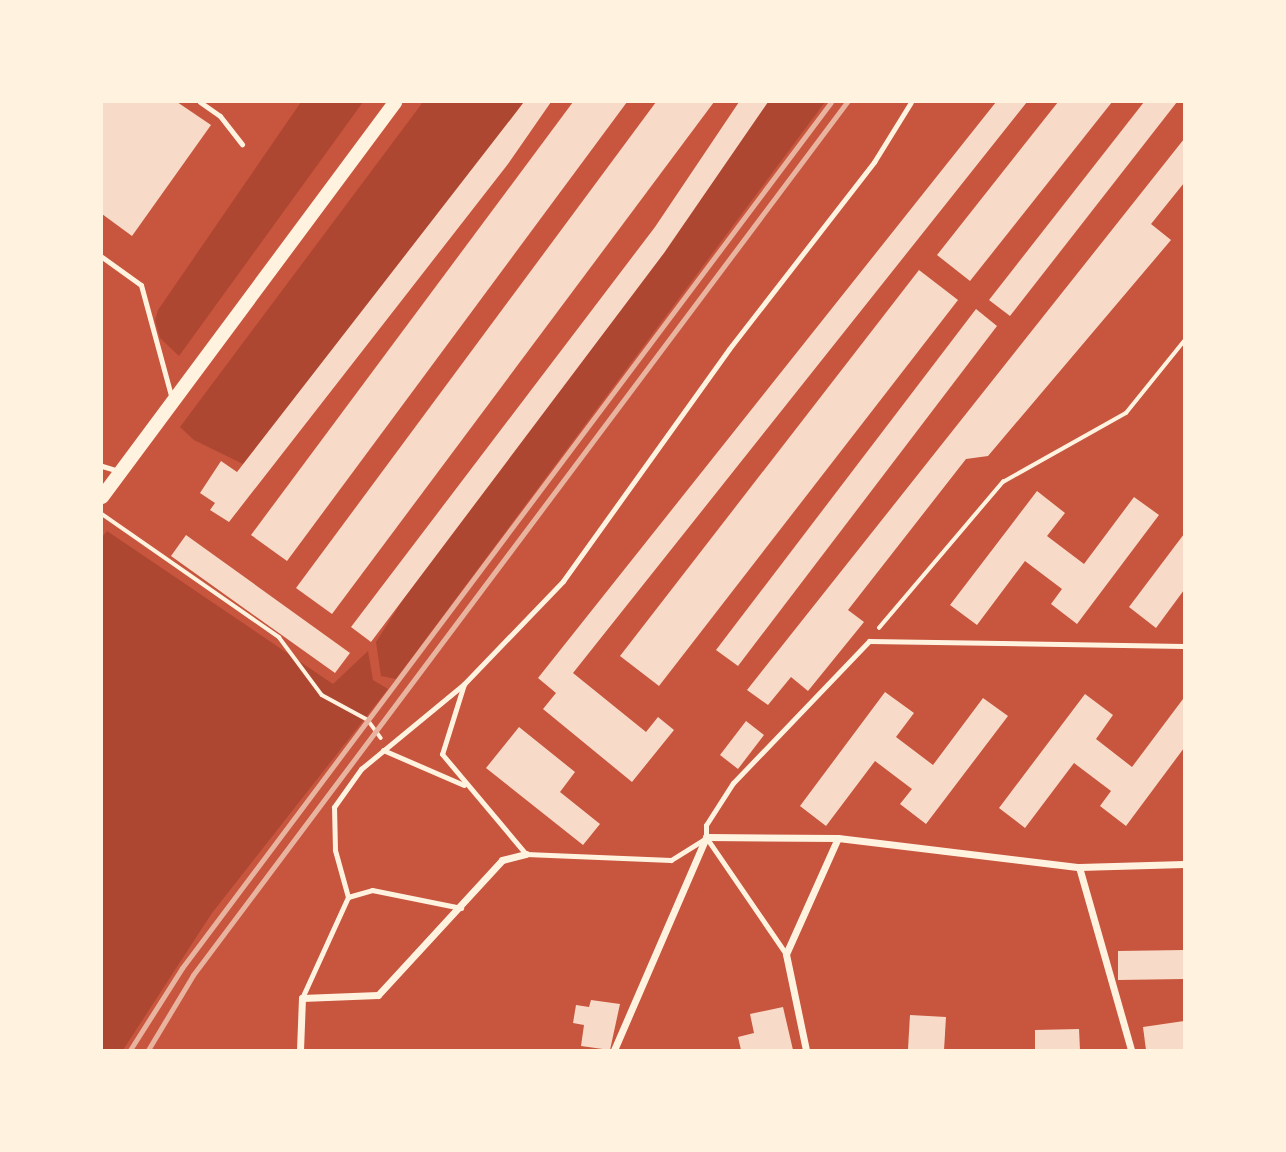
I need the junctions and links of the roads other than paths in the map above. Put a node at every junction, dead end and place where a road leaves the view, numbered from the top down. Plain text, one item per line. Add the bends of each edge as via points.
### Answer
1 (200, 102) edge
2 (395, 102) edge
3 (911, 102) edge
4 (242, 144) dead end
5 (102, 257) edge
6 (173, 402) junction
7 (102, 466) edge
8 (121, 472) junction
9 (102, 497) edge
10 (1185, 646) edge
11 (464, 684) junction
12 (383, 750) junction
13 (467, 787) junction
14 (706, 837) junction
15 (838, 838) junction
16 (526, 854) junction
17 (1185, 864) edge
18 (1079, 867) junction
19 (348, 897) junction
20 (462, 909) junction
21 (786, 954) junction
22 (302, 998) junction
23 (300, 1051) edge
24 (614, 1051) edge
25 (806, 1051) edge
26 (1131, 1051) edge

1 - 4 lane
2 - 6 main road
3 - 11 lane via 874,162 729,349 563,581
5 - 6 lane via 141,285
6 - 8 main road
7 - 8 lane
8 - 9 main road
10 - 14 lane via 869,641 733,783 706,825
11 - 12 lane
11 - 13 lane via 442,754
12 - 13 lane
12 - 19 lane via 361,769 334,807 335,850
13 - 16 lane
14 - 15 street
14 - 16 lane via 671,860
14 - 21 lane
14 - 24 street
15 - 18 street
15 - 21 street
16 - 20 street via 502,860
17 - 18 street
18 - 26 street
19 - 20 lane via 372,890
19 - 22 lane
20 - 22 street via 378,995
21 - 25 street
22 - 23 street

